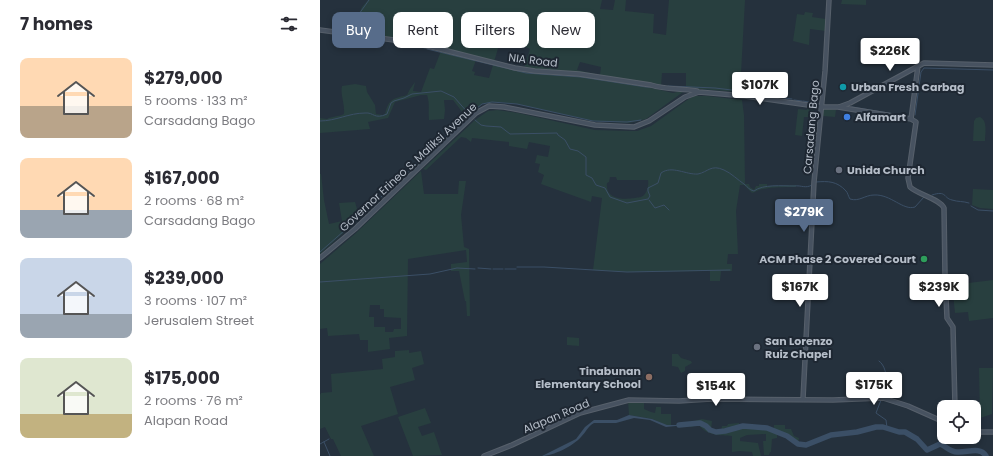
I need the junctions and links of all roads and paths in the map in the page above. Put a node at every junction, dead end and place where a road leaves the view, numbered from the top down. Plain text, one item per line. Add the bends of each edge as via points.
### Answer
1 (829, 0) edge
2 (320, 30) edge
3 (993, 65) edge
4 (918, 66) junction
5 (699, 92) junction
6 (850, 103) junction
7 (822, 107) junction
8 (838, 107) junction
9 (850, 109) junction
10 (911, 119) junction
11 (320, 258) edge
12 (803, 400) junction
13 (955, 400) edge
14 (937, 419) edge
15 (981, 432) edge
16 (993, 432) edge
17 (484, 456) edge

1 - 7 street, Carsadang Bago
2 - 5 street, NIA Road via 416,43 521,70 579,74 664,89
3 - 4 street, Governor Erineo S. Maliksi Avenue via 924,63
4 - 6 street, Governor Erineo S. Maliksi Avenue
4 - 10 street
5 - 7 street, Governor Erineo S. Maliksi Avenue
5 - 11 street, Governor Erineo S. Maliksi Avenue via 685,97 649,122 634,127 595,125 518,109 485,107 355,229
6 - 8 street, Governor Erineo S. Maliksi Avenue
6 - 9 street
7 - 8 street, Governor Erineo S. Maliksi Avenue
7 - 12 street, Carsadang Bago via 814,189
8 - 9 street, Governor Erineo S. Maliksi Avenue
9 - 10 street, Governor Erineo S. Maliksi Avenue
10 - 13 street via 916,122 908,178 910,187 919,194 939,202 944,208 944,276 947,318 953,327
12 - 14 street, Alapan Road via 886,398
12 - 17 street, Alapan Road via 629,400 580,413
15 - 16 street

